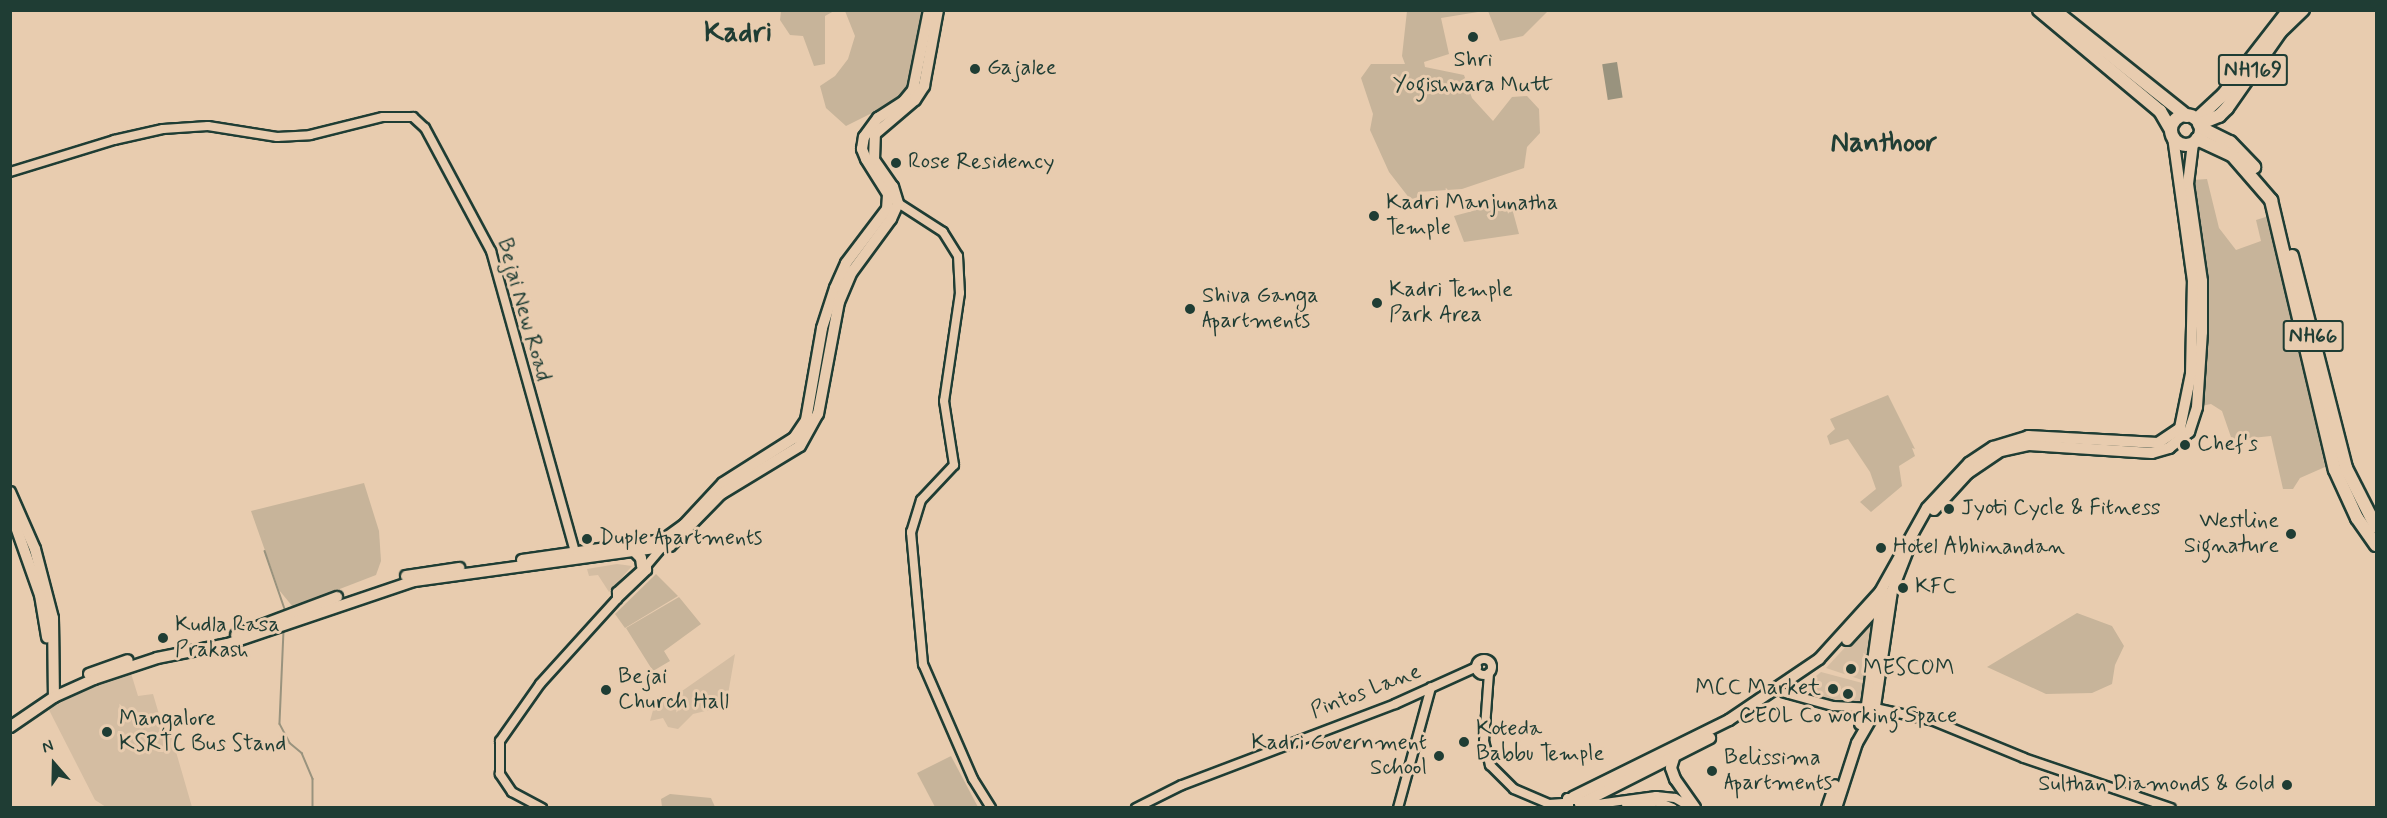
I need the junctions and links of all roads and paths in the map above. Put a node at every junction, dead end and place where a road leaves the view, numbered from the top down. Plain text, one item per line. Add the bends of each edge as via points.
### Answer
1 (929, 10) edge
2 (938, 10) edge
3 (2039, 10) edge
4 (2054, 10) edge
5 (2289, 10) edge
6 (2303, 10) edge
7 (2196, 128) junction
8 (2172, 134) junction
9 (10, 172) edge
10 (893, 200) junction
11 (2298, 297) junction
12 (10, 492) edge
13 (10, 510) edge
14 (2376, 527) edge
15 (665, 543) junction
16 (2376, 545) edge
17 (634, 552) junction
18 (576, 556) junction
19 (645, 565) junction
20 (1884, 593) junction
21 (1431, 687) junction
22 (1785, 693) junction
23 (51, 695) junction
24 (1871, 708) junction
25 (10, 718) edge
26 (10, 727) edge
27 (1674, 758) junction
28 (1570, 804) edge
29 (542, 807) edge
30 (992, 807) edge
31 (1136, 807) edge
32 (1398, 807) edge
33 (1602, 807) edge
34 (1673, 807) edge
35 (1694, 807) edge
36 (1827, 807) edge
37 (1836, 807) edge
38 (2170, 807) edge

1 - 10 main road via 912,90 878,118 864,138 862,149 866,159
2 - 10 main road via 924,86 915,100 875,134 872,144 874,160 894,187
3 - 8 highway via 2160,111
4 - 7 highway, NH66
5 - 7 highway, NH169
6 - 7 highway, NH169 via 2280,32 2227,108
7 - 8 highway, NH66 via 2179,144
7 - 8 highway via 2178,118
7 - 11 highway, NH66 via 2232,154 2271,200
7 - 20 main road via 2188,184 2202,281 2202,332 2197,407 2189,432 2169,448 2152,453 2029,445 1994,455 1968,473 1924,523
8 - 20 main road via 2193,281 2191,374 2180,428 2158,443 2028,436 1993,447 1969,463 1926,508
9 - 18 street, Bejai New Road via 163,129 208,126 277,137 310,135 383,117 413,117 425,128 486,240
10 - 15 main road via 846,263 835,288 806,420 794,438 723,483
10 - 30 street via 943,232 958,256 960,294 944,401 954,465 921,500 911,532 923,664 973,779
11 - 14 highway, NH66 via 2346,468
11 - 16 highway, NH66 via 2335,470 2357,518
12 - 23 main road via 35,549 53,618
13 - 23 main road via 46,622
15 - 17 main road
15 - 18 main road
15 - 19 street
17 - 18 main road
17 - 19 main road
18 - 23 main road via 424,572 319,603 227,638 105,667
19 - 29 street via 617,592 617,599 540,684 500,741 500,774 512,792
20 - 22 main road via 1829,658
20 - 24 main road
20 - 24 main road
20 - 28 main road via 1819,659 1779,689 1699,737
21 - 28 street, Pintos Lane via 1477,667 1482,674 1489,673 1484,741 1490,765 1514,789 1549,804
21 - 31 street, Pintos Lane via 1240,761
21 - 32 street
22 - 24 street via 1833,706
22 - 27 main road
23 - 25 main road
23 - 26 main road
24 - 36 main road
24 - 37 main road
24 - 38 street via 1934,721 2024,758
27 - 28 main road
27 - 35 main road via 1671,768 1675,779
28 - 35 street via 1656,796 1676,798
33 - 34 street via 1658,802

